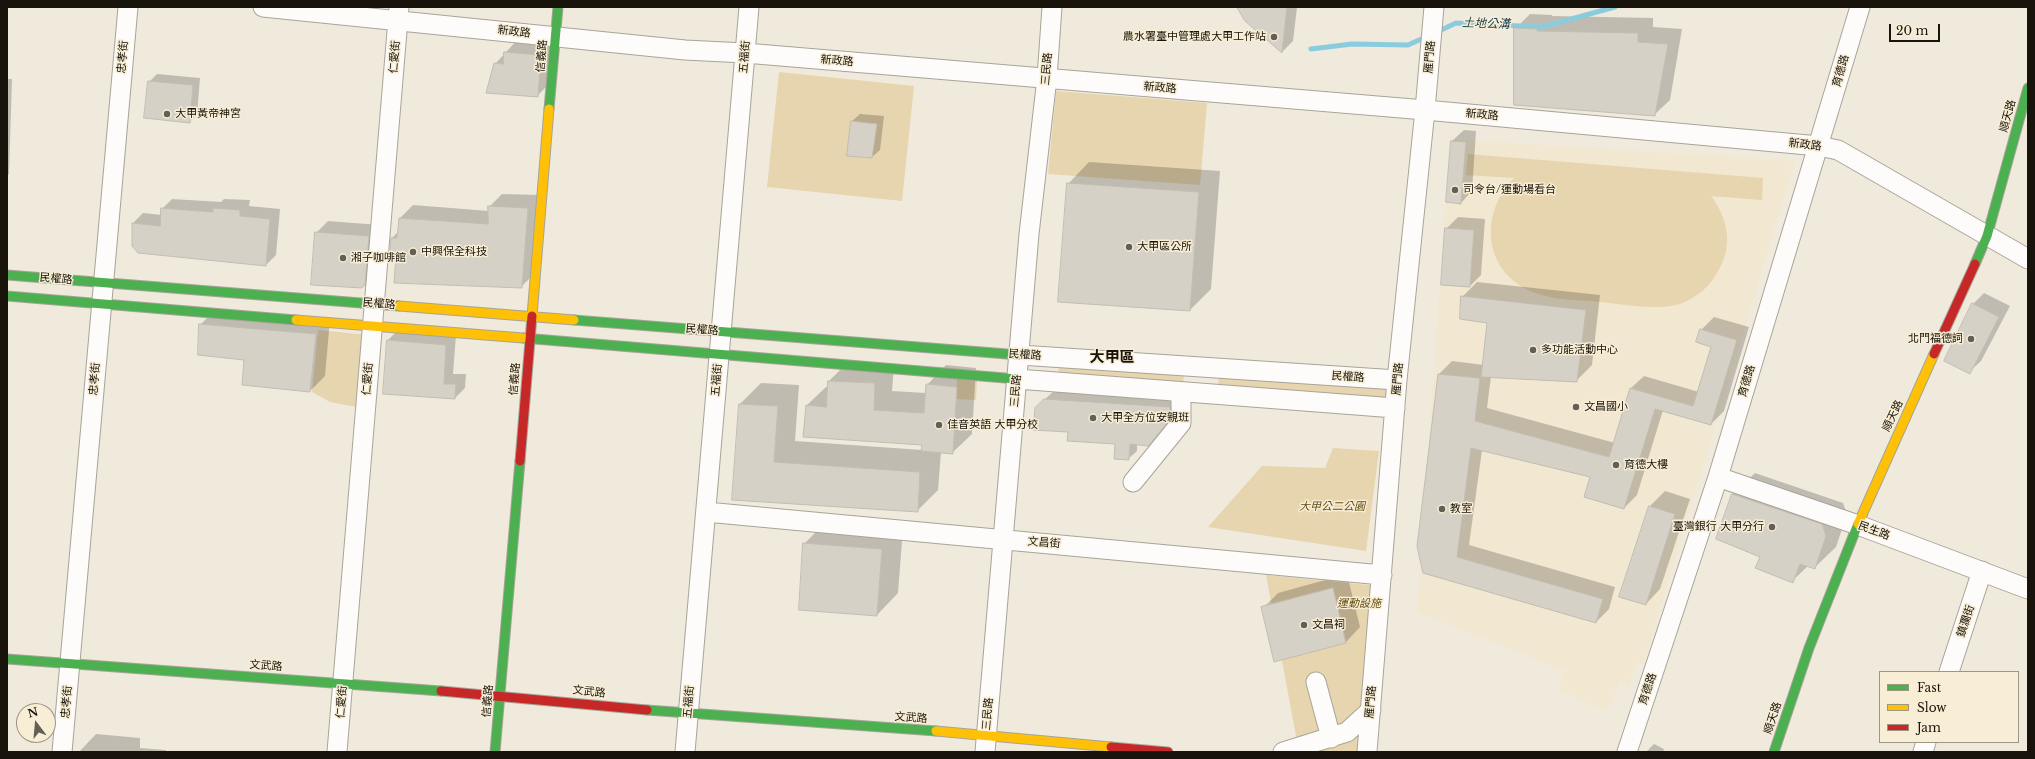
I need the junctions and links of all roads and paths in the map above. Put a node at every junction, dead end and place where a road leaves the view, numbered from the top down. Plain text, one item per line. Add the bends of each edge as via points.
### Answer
1 (128, 7) edge
2 (263, 7) edge
3 (558, 7) edge
4 (749, 7) edge
5 (1052, 7) edge
6 (1434, 7) edge
7 (1860, 7) edge
8 (398, 14) edge
9 (556, 36) junction
10 (745, 53) junction
11 (1046, 78) junction
12 (2028, 88) edge
13 (1426, 110) junction
14 (1819, 146) junction
15 (1987, 236) junction
16 (2028, 259) edge
17 (7, 275) edge
18 (104, 282) junction
19 (7, 296) edge
20 (102, 304) junction
21 (374, 304) junction
22 (532, 316) junction
23 (372, 326) junction
24 (721, 331) junction
25 (531, 339) junction
26 (719, 355) junction
27 (1020, 355) junction
28 (1202, 367) junction
29 (1018, 379) junction
30 (1398, 380) junction
31 (1194, 393) junction
32 (1395, 408) junction
33 (1718, 477) junction
34 (1133, 482) dead end
35 (706, 512) junction
36 (1858, 525) junction
37 (1003, 540) junction
38 (1982, 571) junction
39 (1382, 575) junction
40 (2028, 589) edge
41 (7, 658) edge
42 (70, 663) junction
43 (1949, 671) edge
44 (1316, 682) dead end
45 (343, 684) junction
46 (500, 695) junction
47 (1371, 710) junction
48 (688, 714) junction
49 (1331, 738) junction
50 (985, 744) edge
51 (62, 752) edge
52 (337, 752) edge
53 (495, 752) edge
54 (685, 752) edge
55 (1168, 752) edge
56 (1283, 752) edge
57 (1367, 752) edge
58 (1626, 752) edge
59 (1774, 752) edge

1 - 18 street, 忠孝街
2 - 8 street, 新政路
3 - 9 street, 信義路
4 - 10 street, 五福街
5 - 11 street, 三民路
6 - 13 street, 雁門路
7 - 14 street, 育德路
8 - 9 street, 新政路
8 - 21 street, 仁愛街
9 - 10 street, 新政路 via 685,50
9 - 22 street, 信義路
10 - 11 street, 新政路
10 - 24 street, 五福街
11 - 13 street, 新政路
11 - 27 street, 三民路 via 1029,234
12 - 15 street, 順天路
13 - 14 street, 新政路
13 - 30 street, 雁門路
14 - 15 street, 新政路 via 1838,150
14 - 33 street, 育德路
15 - 16 street, 新政路
15 - 36 street, 順天路
17 - 18 street, 民權路
18 - 20 street, 忠孝街
18 - 21 street, 民權路
19 - 20 street, 民權路
20 - 23 street, 民權路
20 - 42 street, 忠孝街
21 - 22 street, 民權路
21 - 23 street, 仁愛街
22 - 24 street, 民權路
22 - 25 street, 信義路
23 - 25 street, 民權路
23 - 45 street, 仁愛街
24 - 26 street, 五福街
24 - 27 street, 民權路
25 - 26 street, 民權路
25 - 46 street, 信義路
26 - 29 street, 民權路
26 - 35 street, 五福街
27 - 28 street, 民權路
27 - 29 street, 三民路
28 - 30 street, 民權路
28 - 31 street
29 - 31 street, 民權路
29 - 37 street, 三民路
30 - 32 street, 雁門路
31 - 32 street, 民權路
31 - 34 street via 1182,423
32 - 39 street, 雁門路
33 - 36 street, 民生路
33 - 58 street, 育德路
35 - 37 street, 文昌街
35 - 48 street, 五福街
36 - 38 street, 民生路
36 - 59 street, 順天路 via 1809,648
37 - 39 street, 文昌街
37 - 50 street, 三民路
38 - 40 street, 民生路
38 - 43 street, 鎮瀾街
39 - 47 street, 雁門路
41 - 42 street, 文武路
42 - 45 street, 文武路
42 - 51 street, 忠孝街
44 - 49 street
45 - 46 street, 文武路
45 - 52 street, 仁愛街
46 - 48 street, 文武路
46 - 53 street, 信義路
47 - 49 street via 1347,732
47 - 57 street, 雁門路
48 - 50 street, 文武路
48 - 54 street, 五福街
49 - 56 street
50 - 55 street, 文武路

